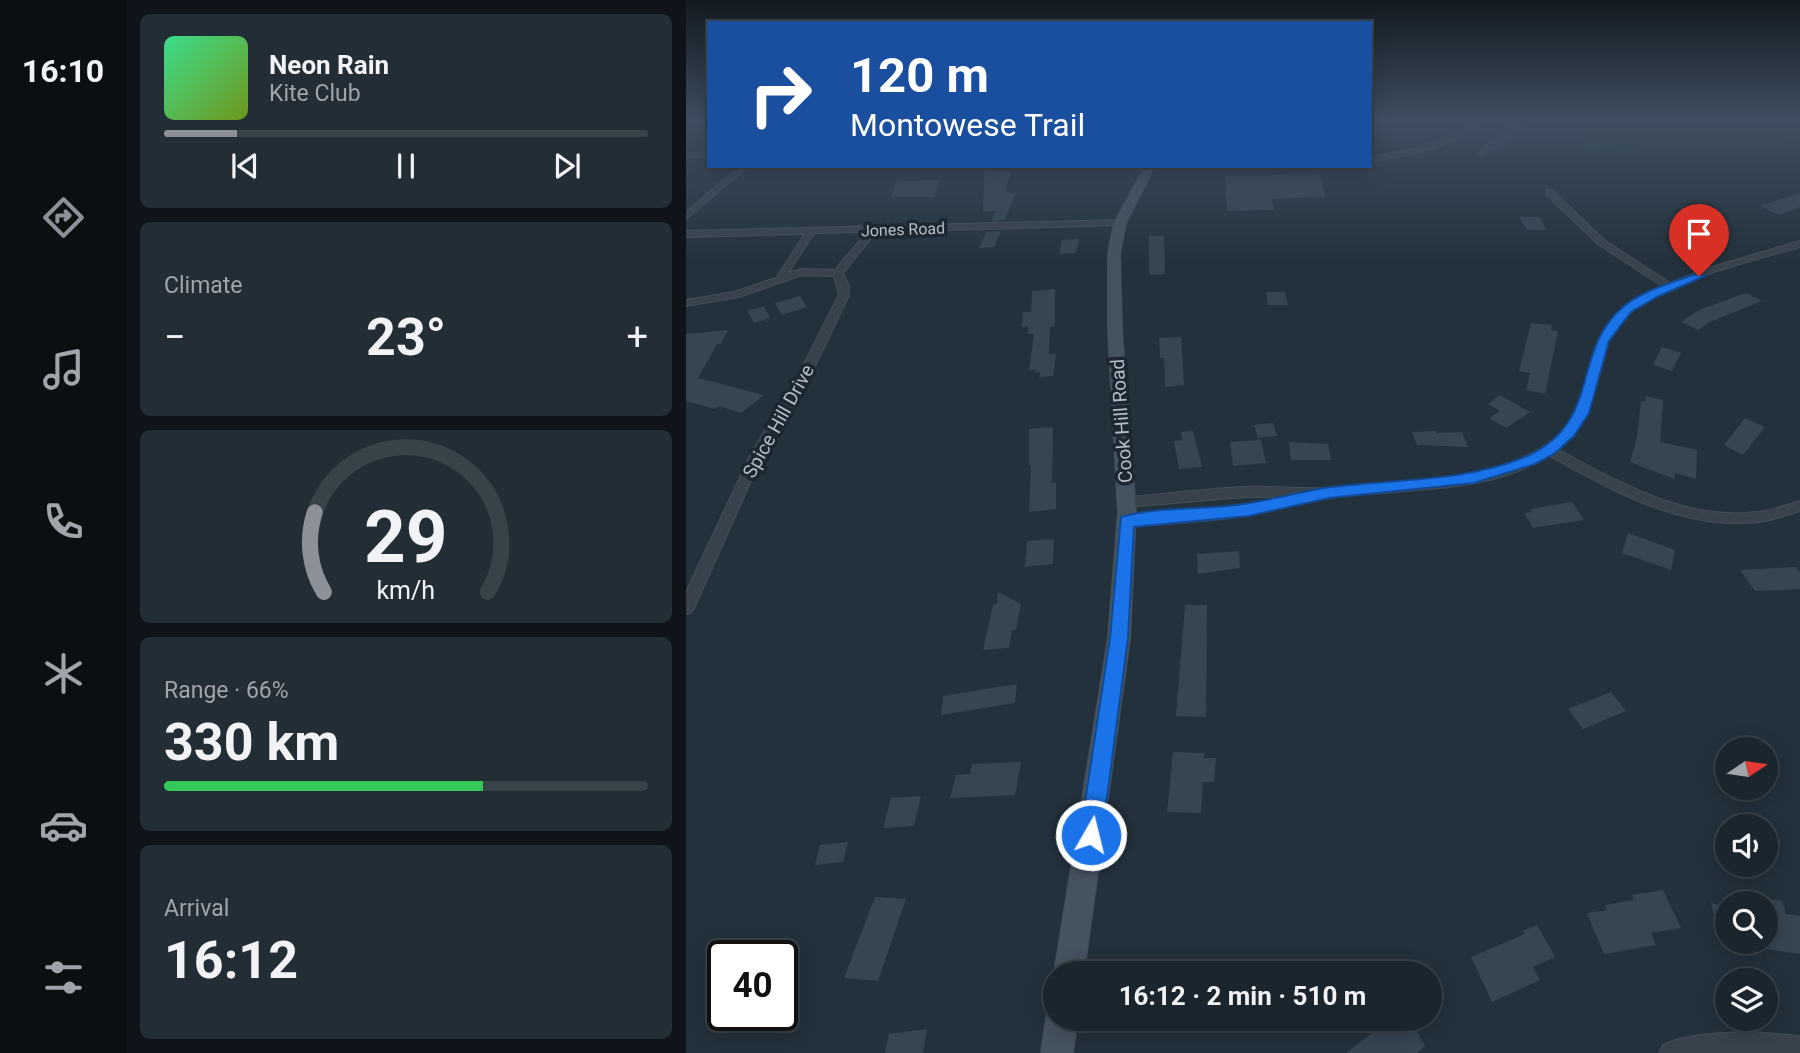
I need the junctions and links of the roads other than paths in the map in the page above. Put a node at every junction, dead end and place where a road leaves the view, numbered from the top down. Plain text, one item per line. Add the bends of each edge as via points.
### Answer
1 (742, 168) edge
2 (1149, 168) edge
3 (1549, 192) dead end
4 (686, 216) edge
5 (1121, 223) junction
6 (872, 231) junction
7 (810, 232) junction
8 (686, 234) edge
9 (1800, 244) edge
10 (838, 273) junction
11 (780, 279) junction
12 (1670, 287) junction
13 (686, 303) edge
14 (1549, 450) junction
15 (1800, 506) edge
16 (1127, 512) junction
17 (686, 608) edge
18 (1071, 961) edge
19 (1060, 1031) edge
20 (1775, 1048) edge
21 (1800, 1048) edge
22 (1057, 1053) edge
23 (1671, 1053) edge

1 - 4 street
2 - 5 street, Cook Hill Road
3 - 12 street via 1601,242
5 - 6 street, Jones Road
5 - 16 street, Cook Hill Road via 1114,253 1114,321
6 - 7 street, Jones Road
6 - 10 street
7 - 8 street, Jones Road
7 - 11 street
9 - 12 street
10 - 11 street via 801,272
10 - 17 street, Spice Hill Drive via 844,295 806,372 758,452
11 - 13 street via 736,295
12 - 14 street via 1627,310 1610,329 1582,413 1569,433
14 - 15 street via 1627,493 1687,512 1751,518
14 - 16 street via 1501,472 1474,478 1329,493 1249,510
16 - 18 street, Cook Hill Road via 1119,638
19 - 22 street
20 - 21 street
20 - 23 street via 1701,1046

